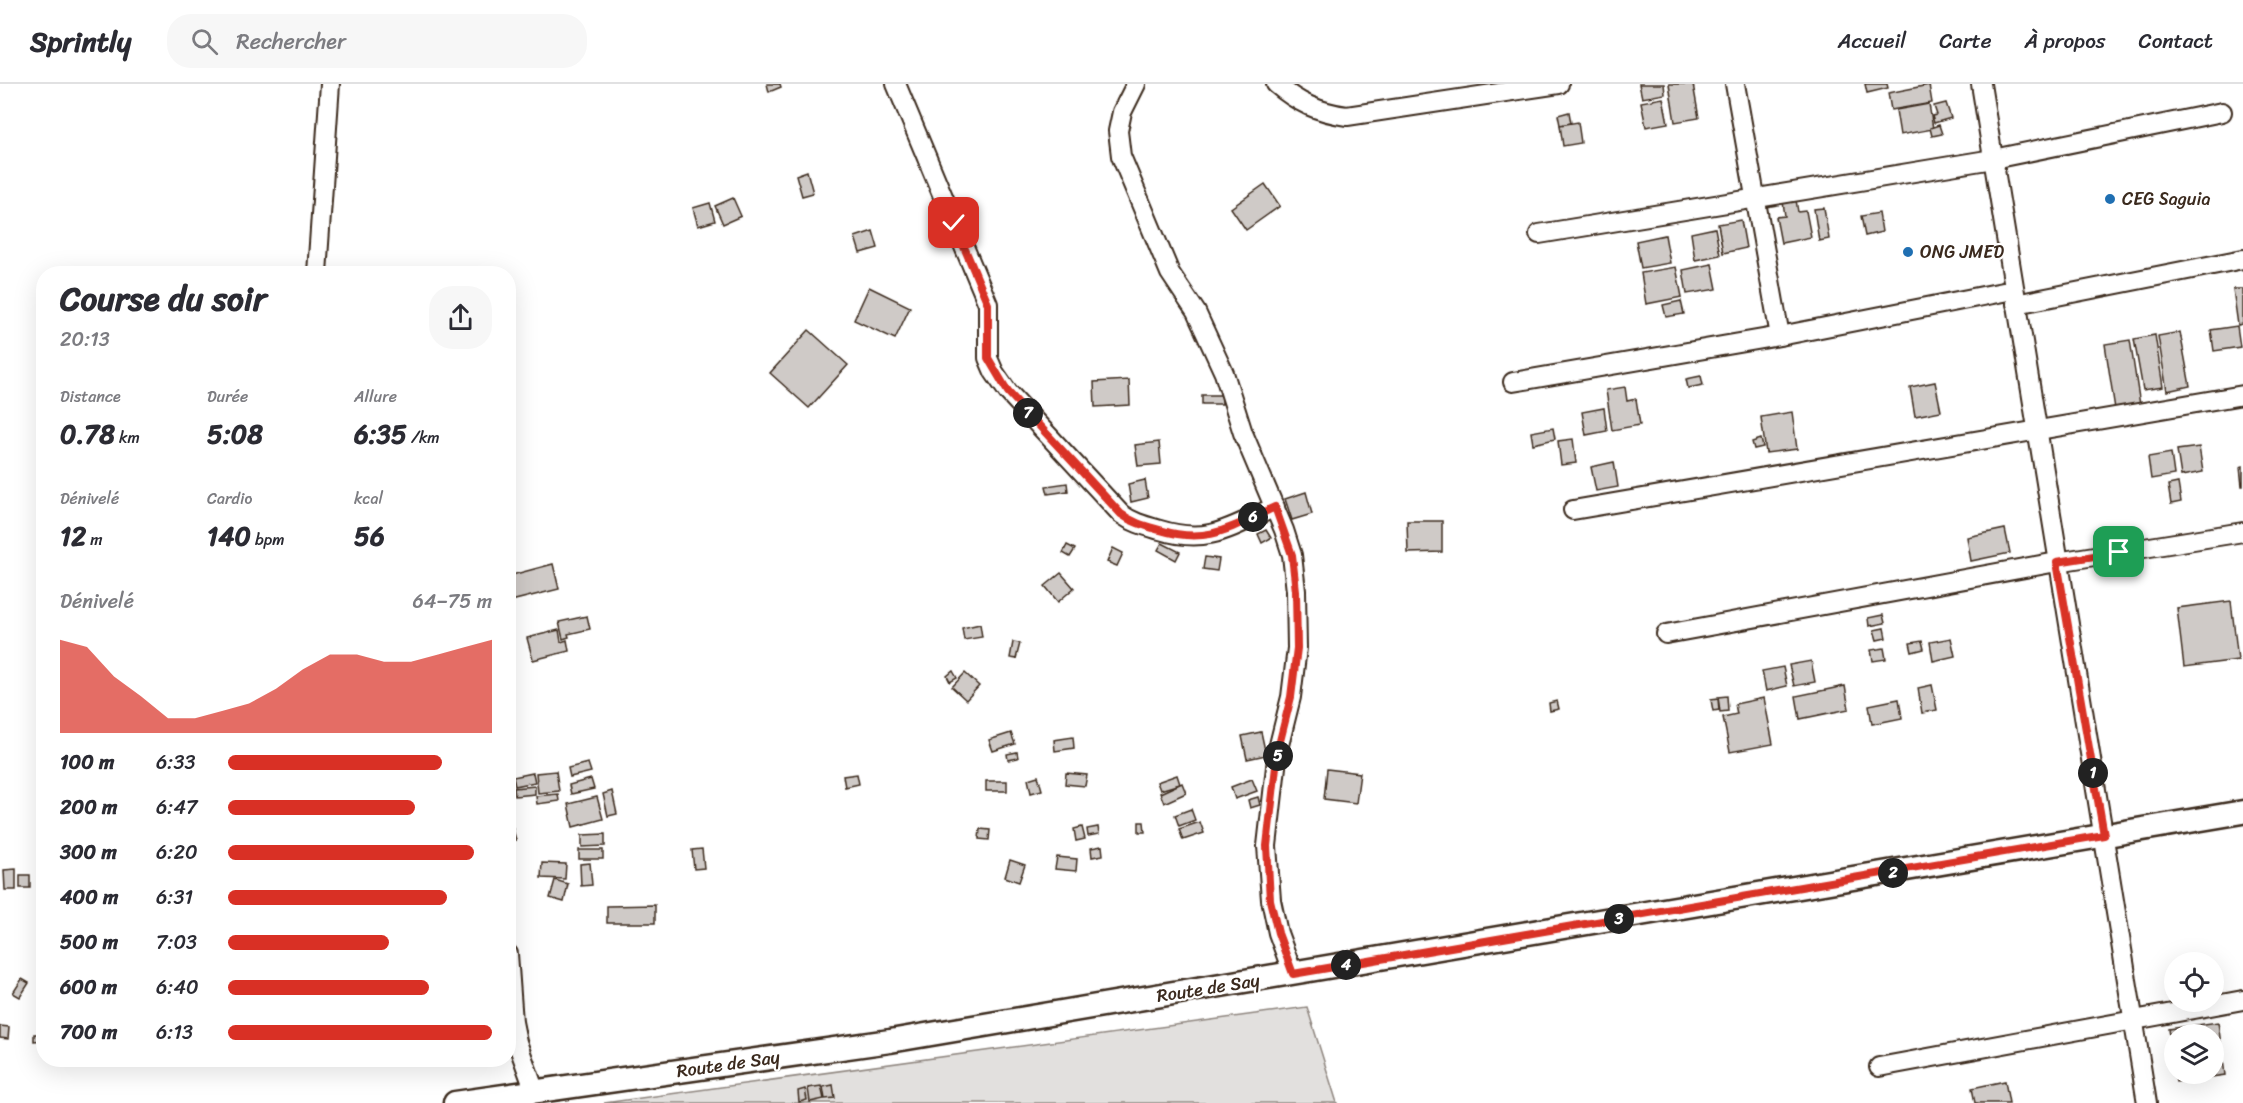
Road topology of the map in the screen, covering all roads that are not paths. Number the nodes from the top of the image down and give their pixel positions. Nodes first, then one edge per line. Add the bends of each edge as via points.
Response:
1 (330, 84) edge
2 (896, 84) edge
3 (1136, 84) edge
4 (1276, 84) edge
5 (1559, 84) edge
6 (1735, 84) edge
7 (1981, 84) edge
8 (2222, 112) dead end
9 (1993, 159) junction
10 (1755, 198) junction
11 (1539, 234) dead end
12 (2243, 259) edge
13 (317, 266) edge
14 (2015, 297) junction
15 (1780, 336) junction
16 (1513, 382) dead end
17 (2243, 395) edge
18 (2036, 431) junction
19 (1275, 507) junction
20 (1573, 510) dead end
21 (2243, 532) edge
22 (2057, 562) junction
23 (1666, 634) dead end
24 (2243, 812) edge
25 (2104, 835) junction
26 (1293, 974) junction
27 (2243, 1000) edge
28 (2133, 1020) junction
29 (516, 1037) edge
30 (1879, 1067) dead end
31 (535, 1092) junction
32 (455, 1103) edge
33 (2147, 1103) edge

1 - 13 street
2 - 19 street via 988,304 988,358 1008,392 1121,514 1135,523 1184,537 1199,537
3 - 19 street via 1122,112 1118,131 1121,156 1170,273 1196,312 1224,374 1243,433
4 - 5 street via 1317,111 1347,116
6 - 10 street
7 - 9 street
8 - 9 street
9 - 10 street
9 - 14 street
10 - 11 street
10 - 15 street
12 - 14 street
14 - 15 street
14 - 18 street
15 - 16 street
17 - 18 street
18 - 20 street
18 - 22 street
19 - 26 street via 1292,555 1297,648 1291,697 1278,749 1267,846 1270,900
21 - 22 street
22 - 23 street
22 - 25 street
24 - 25 main road, Route de Say
25 - 26 main road, Route de Say
25 - 28 street
26 - 31 main road, Route de Say via 890,1041
27 - 28 street
28 - 30 street
28 - 33 street
29 - 31 street
31 - 32 main road, Route de Say

